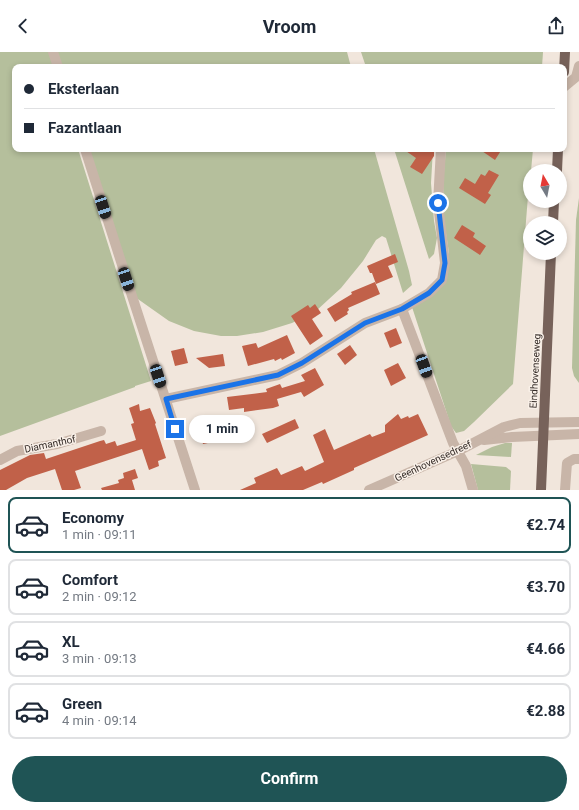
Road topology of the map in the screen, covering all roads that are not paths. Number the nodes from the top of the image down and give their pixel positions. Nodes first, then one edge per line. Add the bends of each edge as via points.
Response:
1 (53, 52) edge
2 (565, 52) edge
3 (57, 64) edge
4 (564, 64) edge
5 (579, 66) edge
6 (567, 84) edge
7 (86, 152) edge
8 (441, 152) edge
9 (558, 152) edge
10 (557, 164) edge
11 (551, 260) edge
12 (402, 309) junction
13 (166, 399) junction
14 (544, 422) junction
15 (579, 422) edge
16 (101, 431) dead end
17 (579, 434) edge
18 (544, 435) junction
19 (476, 441) junction
20 (458, 451) junction
21 (579, 459) edge
22 (0, 460) edge
23 (194, 490) edge
24 (369, 490) edge
25 (473, 490) edge
26 (541, 490) edge
27 (565, 490) edge

1 - 3 street
2 - 4 main road
5 - 6 street via 576,77
7 - 13 street
8 - 12 street via 438,203 445,263 442,280 429,293
9 - 10 main road
11 - 14 main road, Eindhovenseweg
12 - 13 street via 365,323 302,363 278,375
12 - 20 street
13 - 23 street
14 - 15 street, Geenhovensedreef
14 - 18 main road, Eindhovenseweg
14 - 19 street, Geenhovensedreef via 504,427
16 - 22 street, Diamanthof via 57,444 17,451
17 - 18 street, Geenhovensedreef
18 - 19 street, Geenhovensedreef
18 - 26 main road, Eindhovenseweg
19 - 20 street, Geenhovensedreef
20 - 24 street, Geenhovensedreef
20 - 25 street via 466,466
21 - 27 street via 567,463

